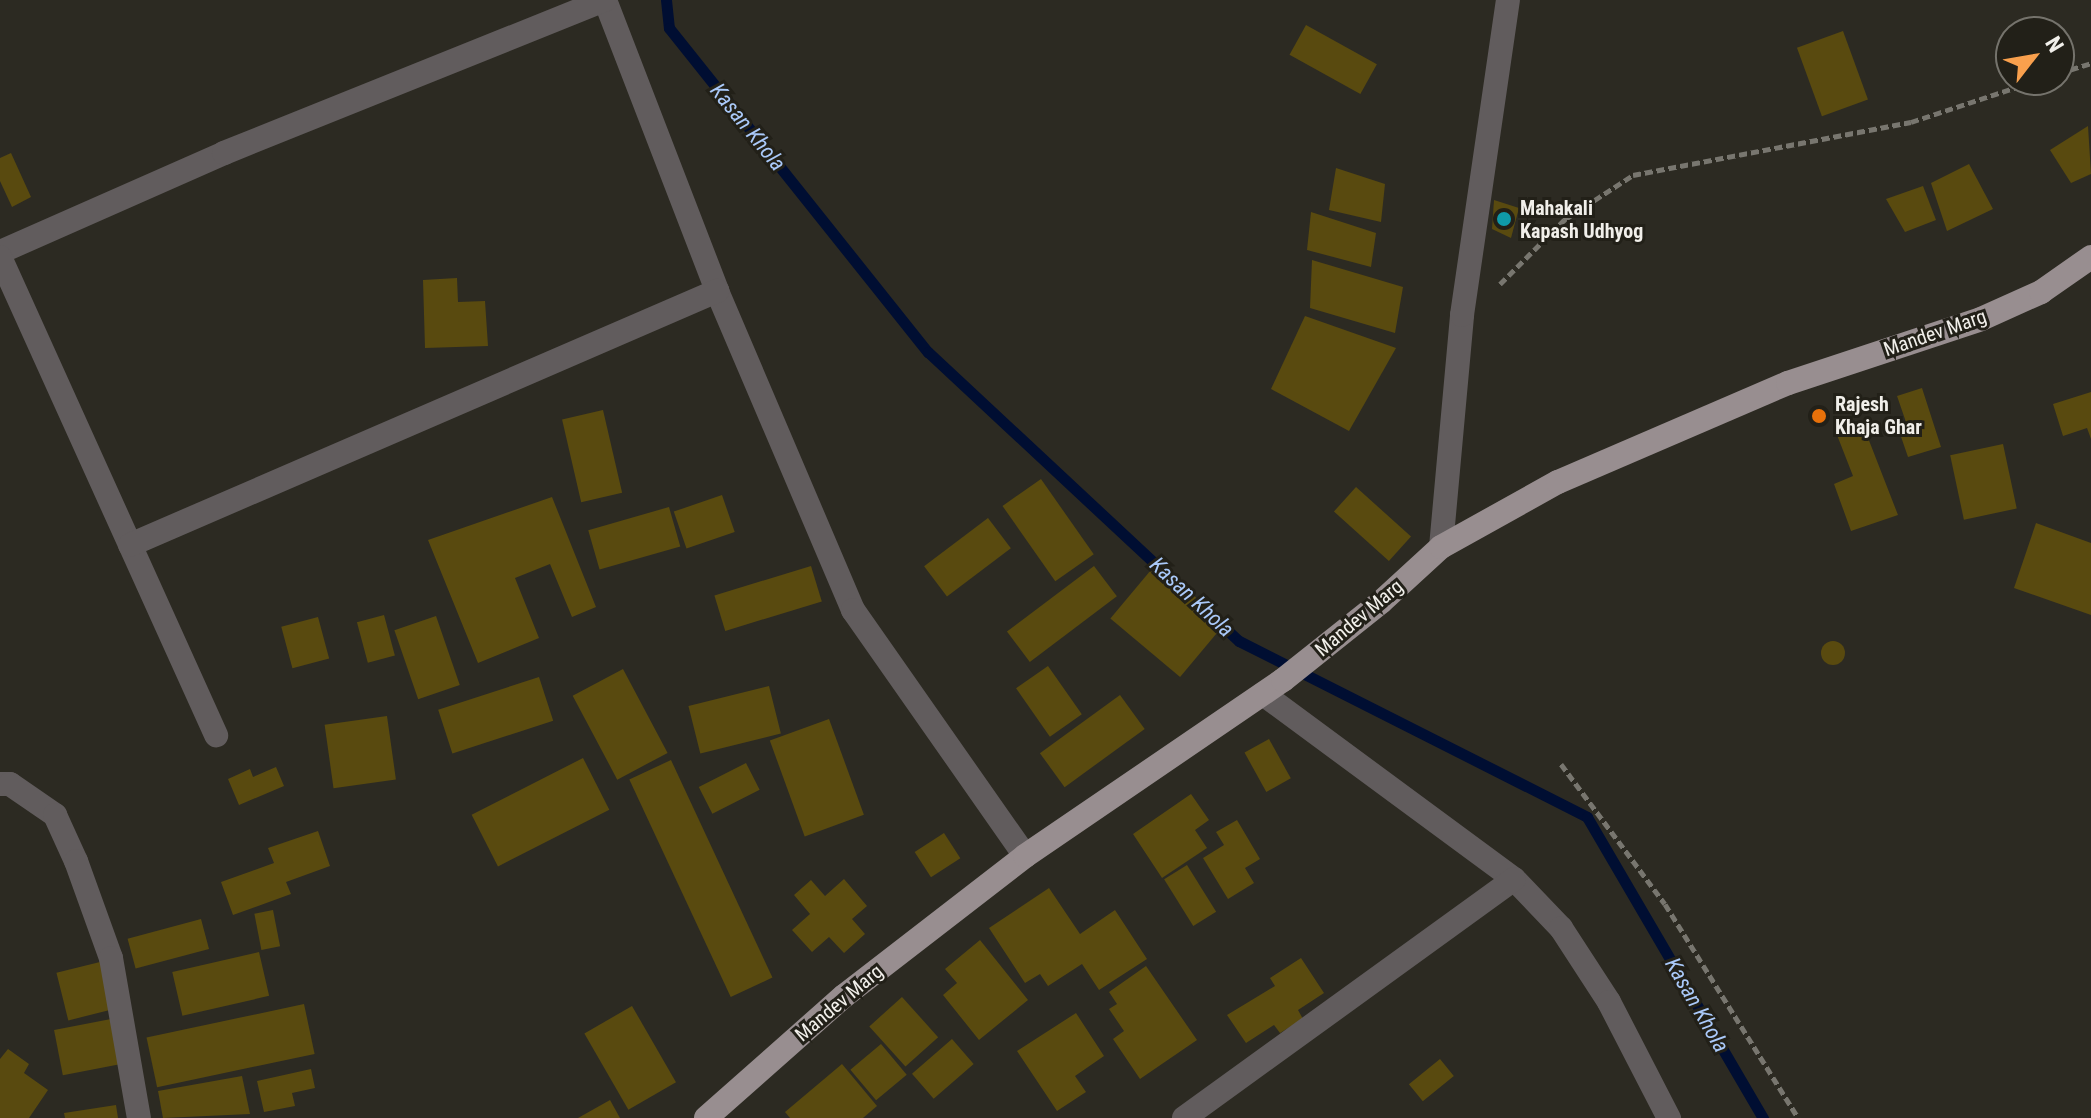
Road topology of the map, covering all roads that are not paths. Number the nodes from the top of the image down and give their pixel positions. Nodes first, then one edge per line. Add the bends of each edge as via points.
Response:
1 (605, 0) edge
2 (1508, 0) edge
3 (0, 255) edge
4 (2091, 257) edge
5 (717, 291) junction
6 (130, 545) junction
7 (1441, 547) junction
8 (1273, 687) junction
9 (216, 735) dead end
10 (0, 784) edge
11 (1025, 856) junction
12 (1514, 879) junction
13 (139, 1118) edge
14 (706, 1118) edge
15 (1184, 1118) edge
16 (1669, 1118) edge

1 - 3 street via 224,153
1 - 5 street
2 - 7 street via 1462,315
3 - 6 street
4 - 7 main road, Mandev Marg via 2041,292 1981,319 1788,383 1558,482
5 - 6 street
5 - 11 street via 853,610
6 - 9 street
7 - 8 main road, Mandev Marg
8 - 11 main road, Mandev Marg
8 - 12 street
10 - 13 street via 10,784 55,815 76,861 111,958
11 - 14 main road, Mandev Marg via 844,996
12 - 15 street
12 - 16 street via 1577,953

